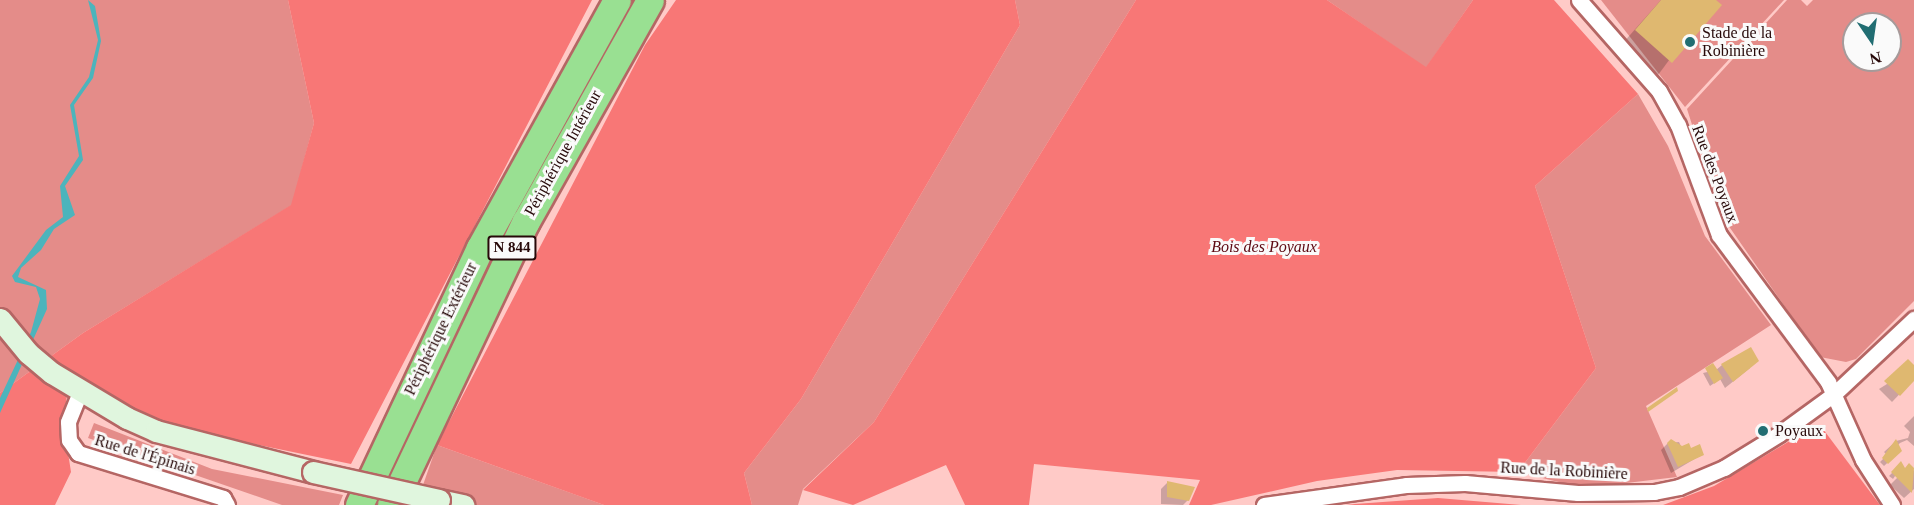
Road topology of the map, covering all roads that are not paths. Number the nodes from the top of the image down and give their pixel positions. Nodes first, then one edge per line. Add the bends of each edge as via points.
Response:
1 (616, 0) edge
2 (650, 0) edge
3 (1579, 0) edge
4 (0, 319) edge
5 (1914, 319) edge
6 (80, 392) junction
7 (1834, 394) junction
8 (227, 505) edge
9 (359, 505) edge
10 (391, 505) edge
11 (463, 505) edge
12 (1264, 505) edge
13 (1892, 505) edge

1 - 9 highway, Périphérique Extérieur / N 844 via 480,248
2 - 10 highway, Périphérique Intérieur / N 844 via 516,241
3 - 7 street, Rue des Poyaux via 1659,92 1678,125 1719,235
4 - 6 street via 25,349
5 - 7 street, Rue de la Robinière
6 - 8 street, Rue de l'Épinais via 68,422 69,440 78,453 223,498
6 - 11 street, bridge via 156,431 313,472
7 - 12 street, Rue de la Robinière via 1724,468 1679,487 1654,492 1578,493 1466,483 1406,485
7 - 13 street, Rue des Poyaux via 1863,460

